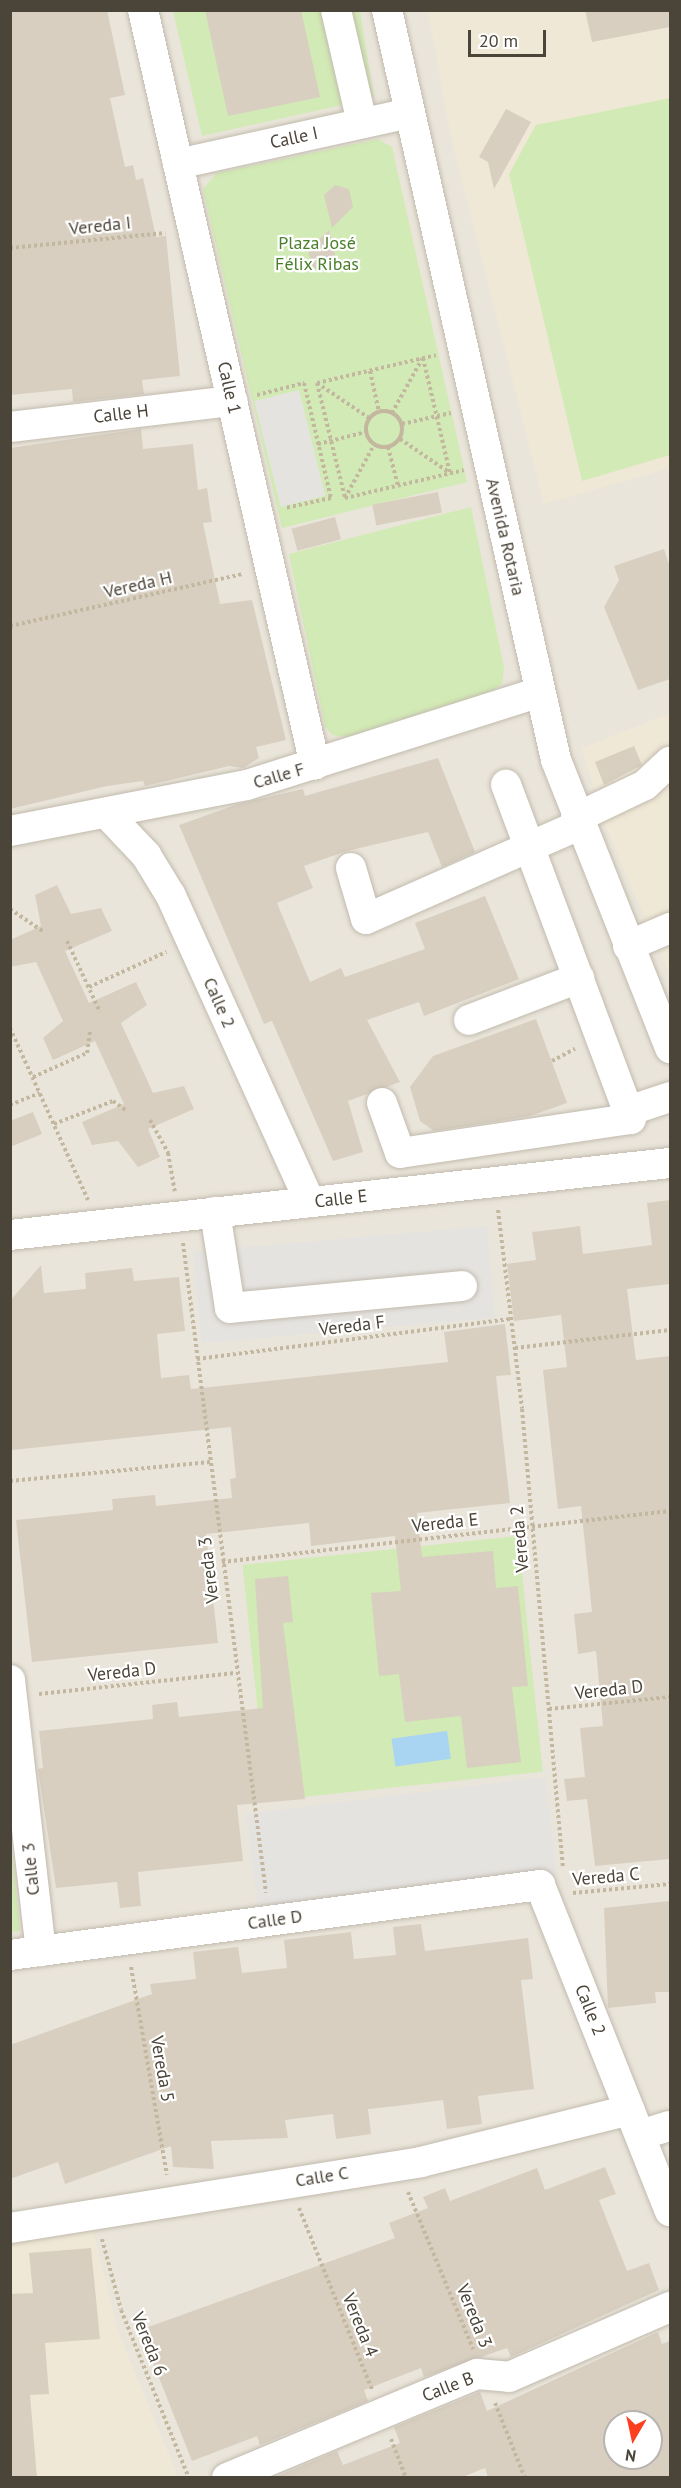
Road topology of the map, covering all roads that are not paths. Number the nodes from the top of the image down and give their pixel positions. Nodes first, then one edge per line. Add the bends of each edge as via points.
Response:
1 (143, 10) edge
2 (336, 10) edge
3 (387, 10) edge
4 (410, 113) junction
5 (362, 123) junction
6 (178, 164) junction
7 (232, 401) junction
8 (10, 427) edge
9 (540, 692) junction
10 (670, 762) edge
11 (315, 765) junction
12 (506, 785) dead end
13 (109, 816) junction
14 (577, 821) junction
15 (10, 831) edge
16 (529, 847) junction
17 (351, 868) dead end
18 (670, 928) edge
19 (628, 946) junction
20 (579, 978) junction
21 (469, 1020) dead end
22 (670, 1048) edge
23 (670, 1097) edge
24 (382, 1103) dead end
25 (628, 1111) junction
26 (670, 1163) edge
27 (310, 1202) junction
28 (215, 1212) junction
29 (10, 1235) edge
30 (462, 1286) dead end
31 (11, 1689) edge
32 (550, 1892) joint
33 (40, 1951) junction
34 (10, 1955) edge
35 (635, 2122) junction
36 (670, 2126) edge
37 (670, 2211) edge
38 (10, 2228) edge
39 (670, 2307) edge
40 (227, 2478) edge

1 - 6 street, Calle 1
2 - 5 street
3 - 4 street, Avenida Rotaria
4 - 5 street, Calle I
4 - 9 street, Avenida Rotaria
5 - 6 street, Calle I
6 - 7 street, Calle 1
7 - 8 street, Calle H
7 - 11 street, Calle 1
9 - 11 street, Calle F
9 - 14 street, Avenida Rotaria
10 - 14 street via 645,785
11 - 13 street, Calle F
12 - 16 street
13 - 15 street, Calle F
13 - 27 street, Calle 2 via 146,855 191,941
14 - 16 street
14 - 19 street, Avenida Rotaria
16 - 17 street via 366,919
16 - 20 street
18 - 19 street
19 - 22 street, Avenida Rotaria
20 - 21 street
20 - 25 street
23 - 25 street
24 - 25 street via 400,1153 632,1119
26 - 27 street, Calle E
27 - 28 street, Calle E
28 - 29 street, Calle E
28 - 30 street via 230,1308
31 - 33 street, Calle 3
32 - 33 street, Calle D via 270,1920
32 - 35 street, Calle 2
33 - 34 street, Calle D
35 - 36 street
35 - 37 street, Calle 2
35 - 38 street, Calle C via 397,2166
39 - 40 street, Calle B via 509,2377 483,2374

